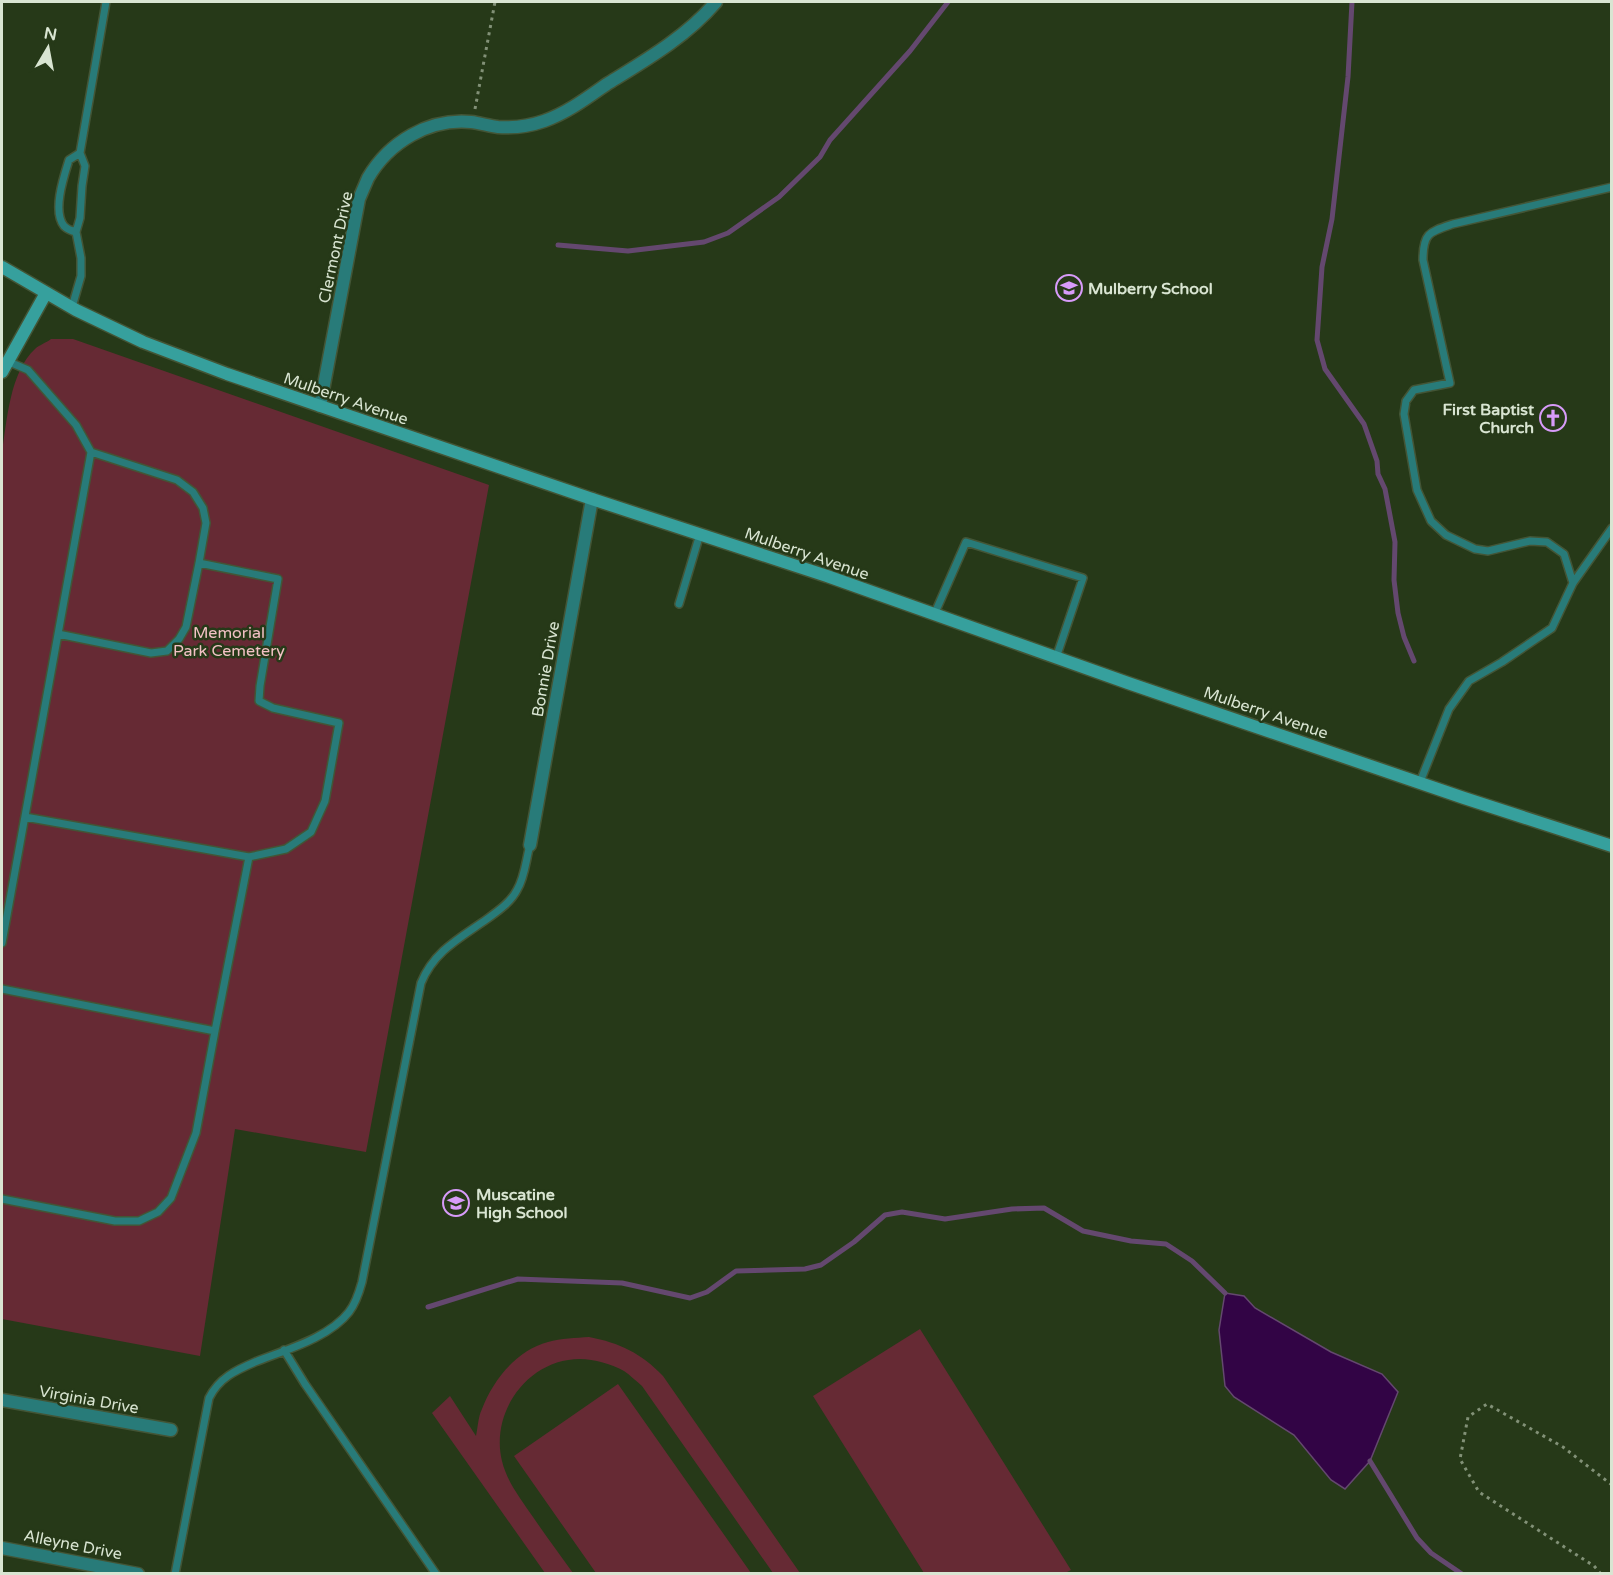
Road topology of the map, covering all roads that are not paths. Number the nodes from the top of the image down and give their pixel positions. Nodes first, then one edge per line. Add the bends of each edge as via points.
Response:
1 (106, 2) edge
2 (716, 2) edge
3 (80, 153) junction
4 (1611, 187) edge
5 (76, 232) junction
6 (2, 267) edge
7 (45, 293) junction
8 (72, 307) junction
9 (4, 366) edge
10 (320, 406) junction
11 (91, 452) junction
12 (592, 499) junction
13 (1611, 528) edge
14 (700, 534) junction
15 (199, 563) junction
16 (1573, 583) junction
17 (679, 604) dead end
18 (934, 615) junction
19 (58, 634) junction
20 (1056, 658) junction
21 (1420, 782) junction
22 (25, 817) junction
23 (530, 845) joint
24 (1611, 846) edge
25 (249, 857) junction
26 (2, 943) edge
27 (2, 989) edge
28 (215, 1030) junction
29 (2, 1199) edge
30 (284, 1350) junction
31 (2, 1400) edge
32 (171, 1430) dead end
33 (2, 1548) edge
34 (138, 1574) edge
35 (175, 1574) edge
36 (436, 1574) edge

1 - 3 lane
2 - 10 street, Clermont Drive via 667,46 543,122 498,127 454,121 436,124 396,145 380,161 359,199
3 - 5 lane via 85,166
3 - 5 lane via 69,160 58,203 65,227
4 - 16 lane via 1432,231 1423,245 1423,260 1450,383 1414,390 1406,401 1404,414 1417,490 1431,521 1446,535 1475,549 1488,551 1530,541 1547,542 1564,554
5 - 8 lane via 81,276
6 - 7 main road, Mulberry Avenue
7 - 8 main road, Mulberry Avenue
7 - 9 main road
8 - 10 main road, Mulberry Avenue via 143,342
9 - 11 lane via 28,370 76,425
10 - 12 main road, Mulberry Avenue
11 - 15 lane via 177,480 193,492 203,508 206,523
11 - 19 lane
12 - 14 main road, Mulberry Avenue
12 - 23 street, Bonnie Drive
13 - 16 lane
14 - 17 lane
14 - 18 main road, Mulberry Avenue
15 - 19 lane via 186,627 167,651 151,653
15 - 25 lane via 278,579 259,701 273,708 339,723 325,801 311,832 286,849
16 - 21 lane via 1552,628 1469,681 1449,709
18 - 20 main road, Mulberry Avenue
18 - 20 lane via 966,542 1083,578
19 - 22 lane
20 - 21 main road, Mulberry Avenue
21 - 24 main road, Mulberry Avenue
22 - 25 lane
22 - 26 lane
23 - 30 lane via 517,890 495,913 450,944 430,965 421,983 362,1282 354,1304 331,1328
25 - 28 lane
27 - 28 lane
28 - 29 lane via 196,1133 171,1198 158,1212 139,1221 115,1221
30 - 35 lane via 232,1373 214,1388 209,1398
30 - 36 lane
31 - 32 street, Virginia Drive
33 - 34 street, Alleyne Drive

